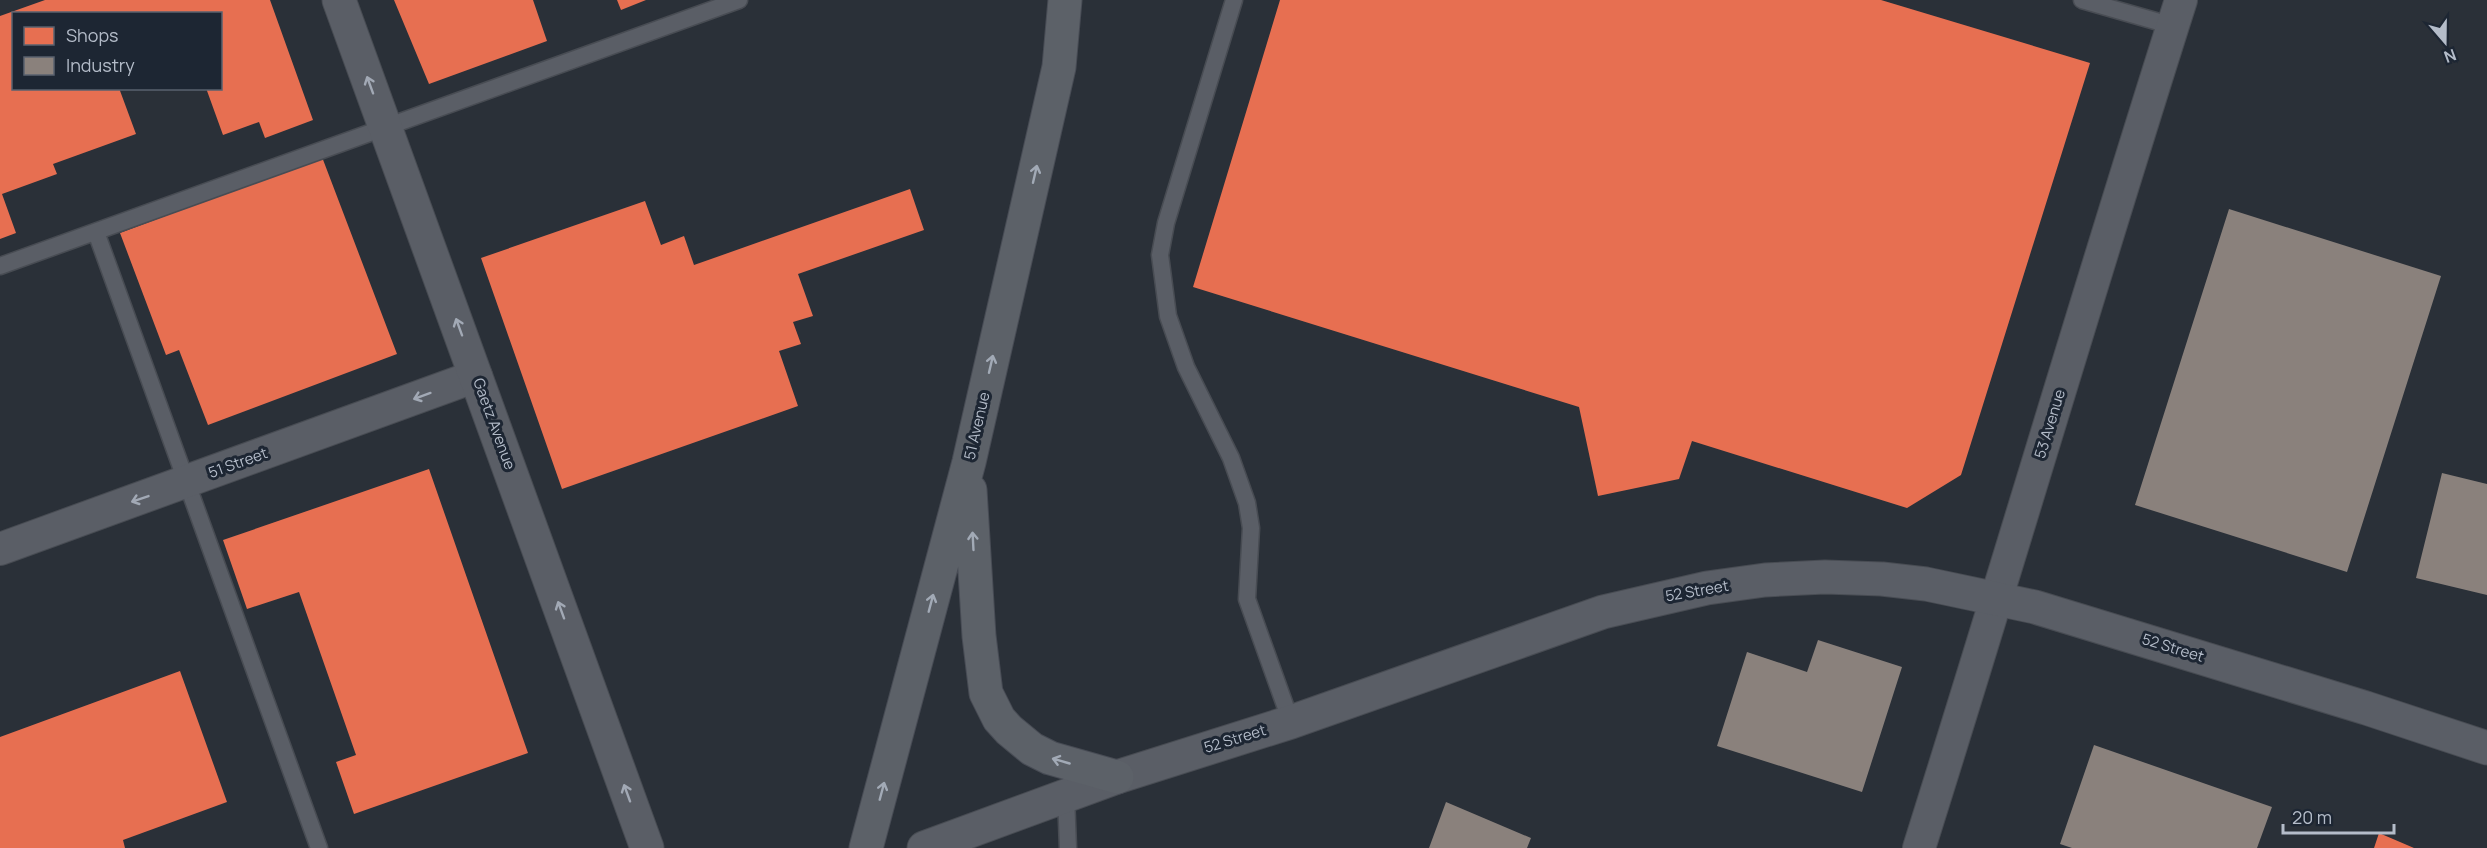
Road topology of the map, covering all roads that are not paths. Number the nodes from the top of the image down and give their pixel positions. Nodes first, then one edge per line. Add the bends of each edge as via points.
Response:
1 (339, 0) edge
2 (739, 0) edge
3 (1234, 0) edge
4 (2082, 0) edge
5 (1069, 7) edge
6 (2177, 13) edge
7 (385, 127) junction
8 (96, 232) junction
9 (0, 266) edge
10 (477, 376) junction
11 (969, 462) junction
12 (185, 483) junction
13 (0, 549) edge
14 (1997, 598) junction
15 (1291, 722) junction
16 (2487, 748) edge
17 (1118, 777) junction
18 (1066, 796) junction
19 (320, 848) edge
20 (647, 848) edge
21 (866, 848) edge
22 (924, 848) edge
23 (1068, 848) edge
24 (1919, 848) edge

7 -> 1 street, Gaetz Avenue
2 - 7 lane
3 - 15 lane via 1166,223 1160,255 1168,316 1182,356 1247,503 1251,528 1247,599
4 - 6 lane
11 -> 5 main road, 51 Avenue via 1059,67
6 - 14 street, 53 Avenue
7 - 8 lane
10 -> 7 street, Gaetz Avenue
8 - 9 lane
8 - 12 lane
10 -> 12 street, 51 Street
20 -> 10 street, Gaetz Avenue
17 -> 11 main road via 1032,749 1009,730 992,705 979,636
21 -> 11 main road, 51 Avenue
12 -> 13 street, 51 Street
12 - 19 lane
14 - 15 street, 52 Street via 1871,578 1765,580 1707,588 1603,612
14 - 16 street, 52 Street via 2106,627
14 - 24 street, 53 Avenue
15 - 17 street, 52 Street
17 - 18 street, 52 Street
18 - 22 street, 52 Street
18 - 23 lane

